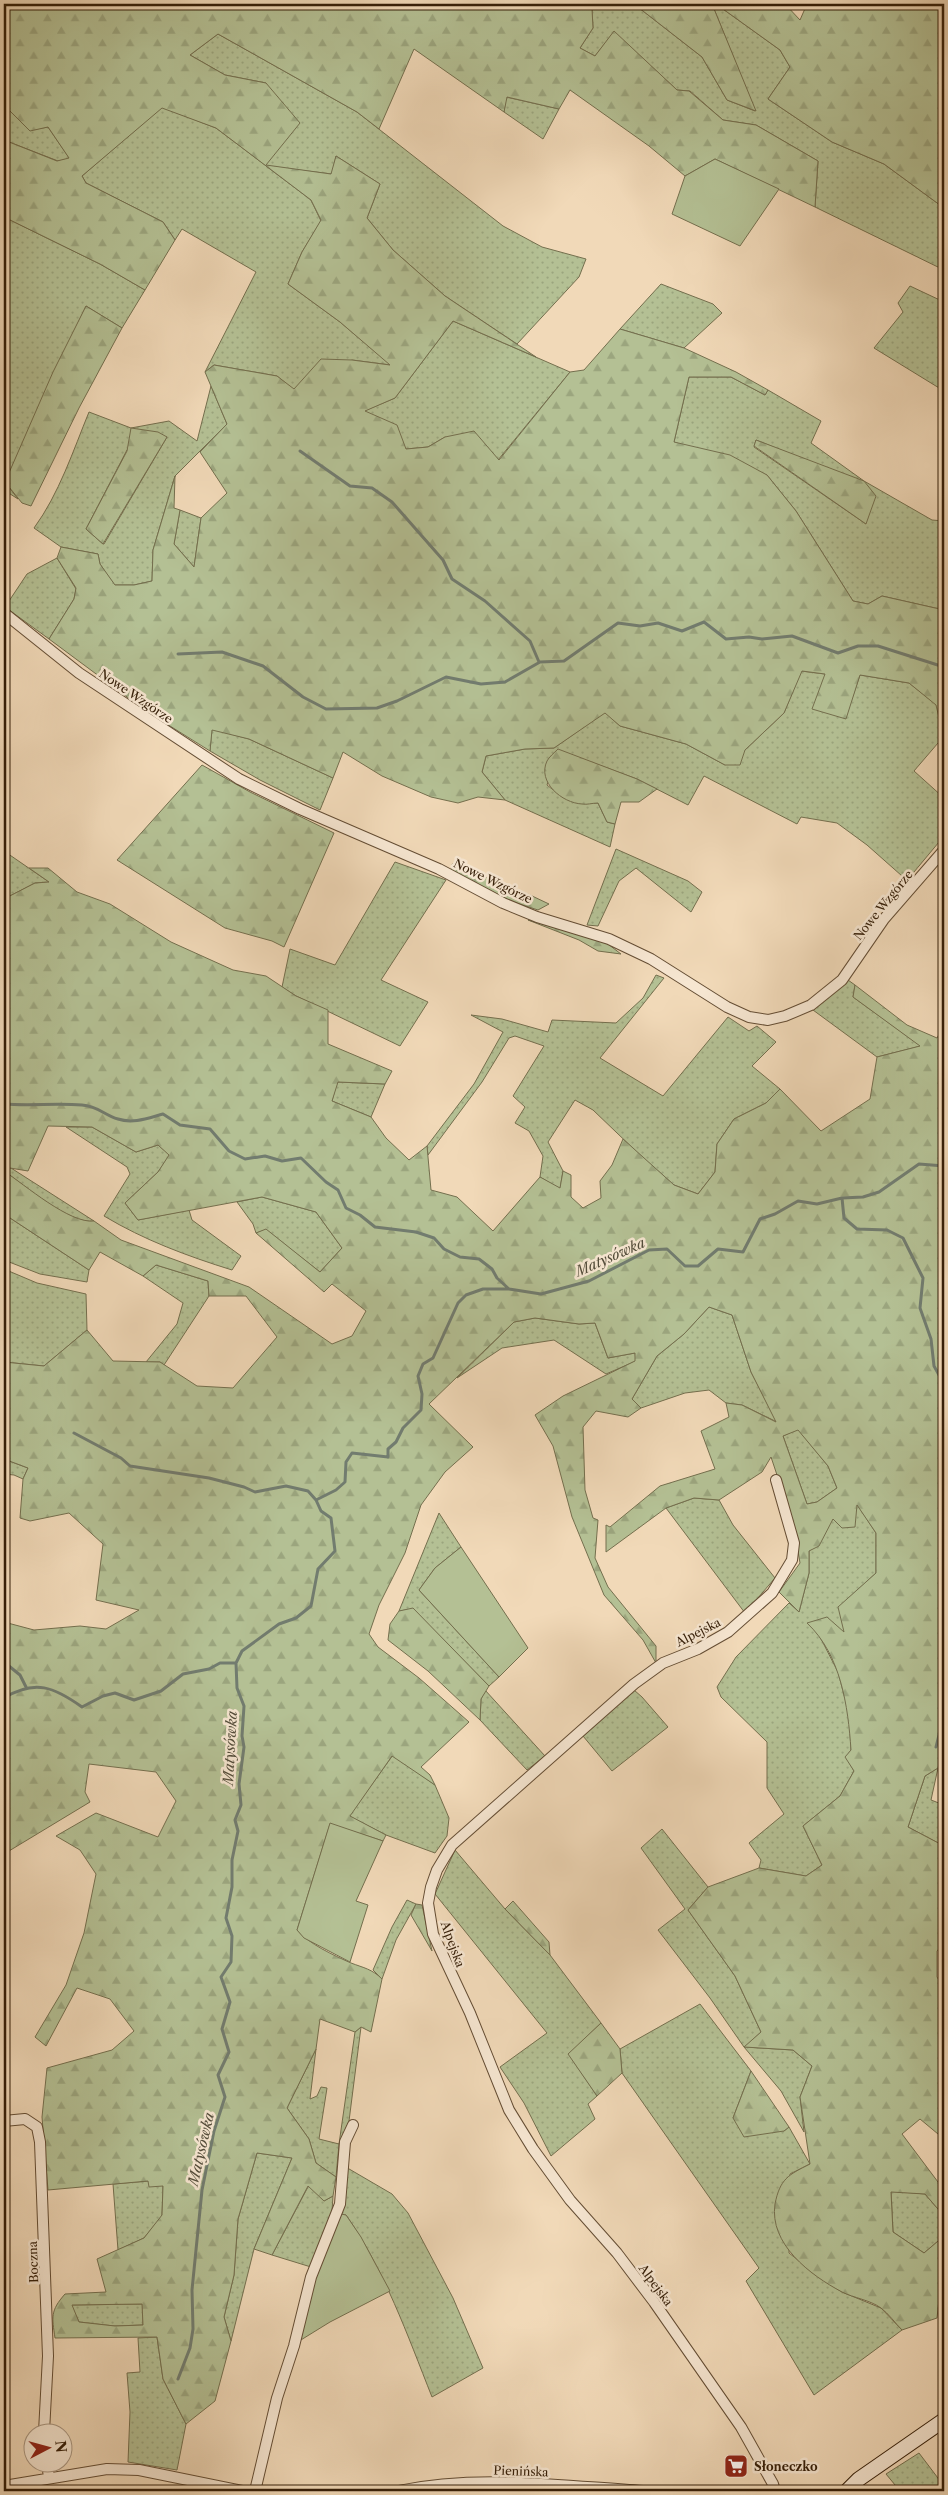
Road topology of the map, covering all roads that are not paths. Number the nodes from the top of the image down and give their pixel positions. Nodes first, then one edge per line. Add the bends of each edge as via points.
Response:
1 (4, 613) edge
2 (944, 850) edge
3 (776, 1480) dead end
4 (4, 2121) edge
5 (353, 2125) dead end
6 (944, 2420) edge
7 (45, 2422) edge
8 (48, 2472) edge
9 (49, 2478) junction
10 (4, 2486) edge
11 (242, 2491) edge
12 (255, 2491) edge
13 (398, 2491) edge
14 (643, 2491) edge
15 (775, 2491) edge
16 (847, 2491) edge

1 - 2 street, Nowe Wzgórze via 79,673 239,779 439,869 503,903 609,939 750,1017 768,1020 785,1016 810,1005 842,980 884,919
3 - 15 street, Alpejska via 794,1543 792,1560 772,1593 728,1632 663,1663 634,1684 452,1846 437,1870 428,1903 433,1934 470,2013 509,2110 570,2200 617,2253 665,2318 741,2427
4 - 7 street, Boczna via 25,2119 37,2127 40,2142 48,2356
5 - 12 street via 344,2142 340,2204 311,2277
6 - 16 street via 859,2479
8 - 9 street
9 - 10 street
9 - 11 street via 107,2469 139,2470
13 - 14 street, Pienińska via 454,2482

